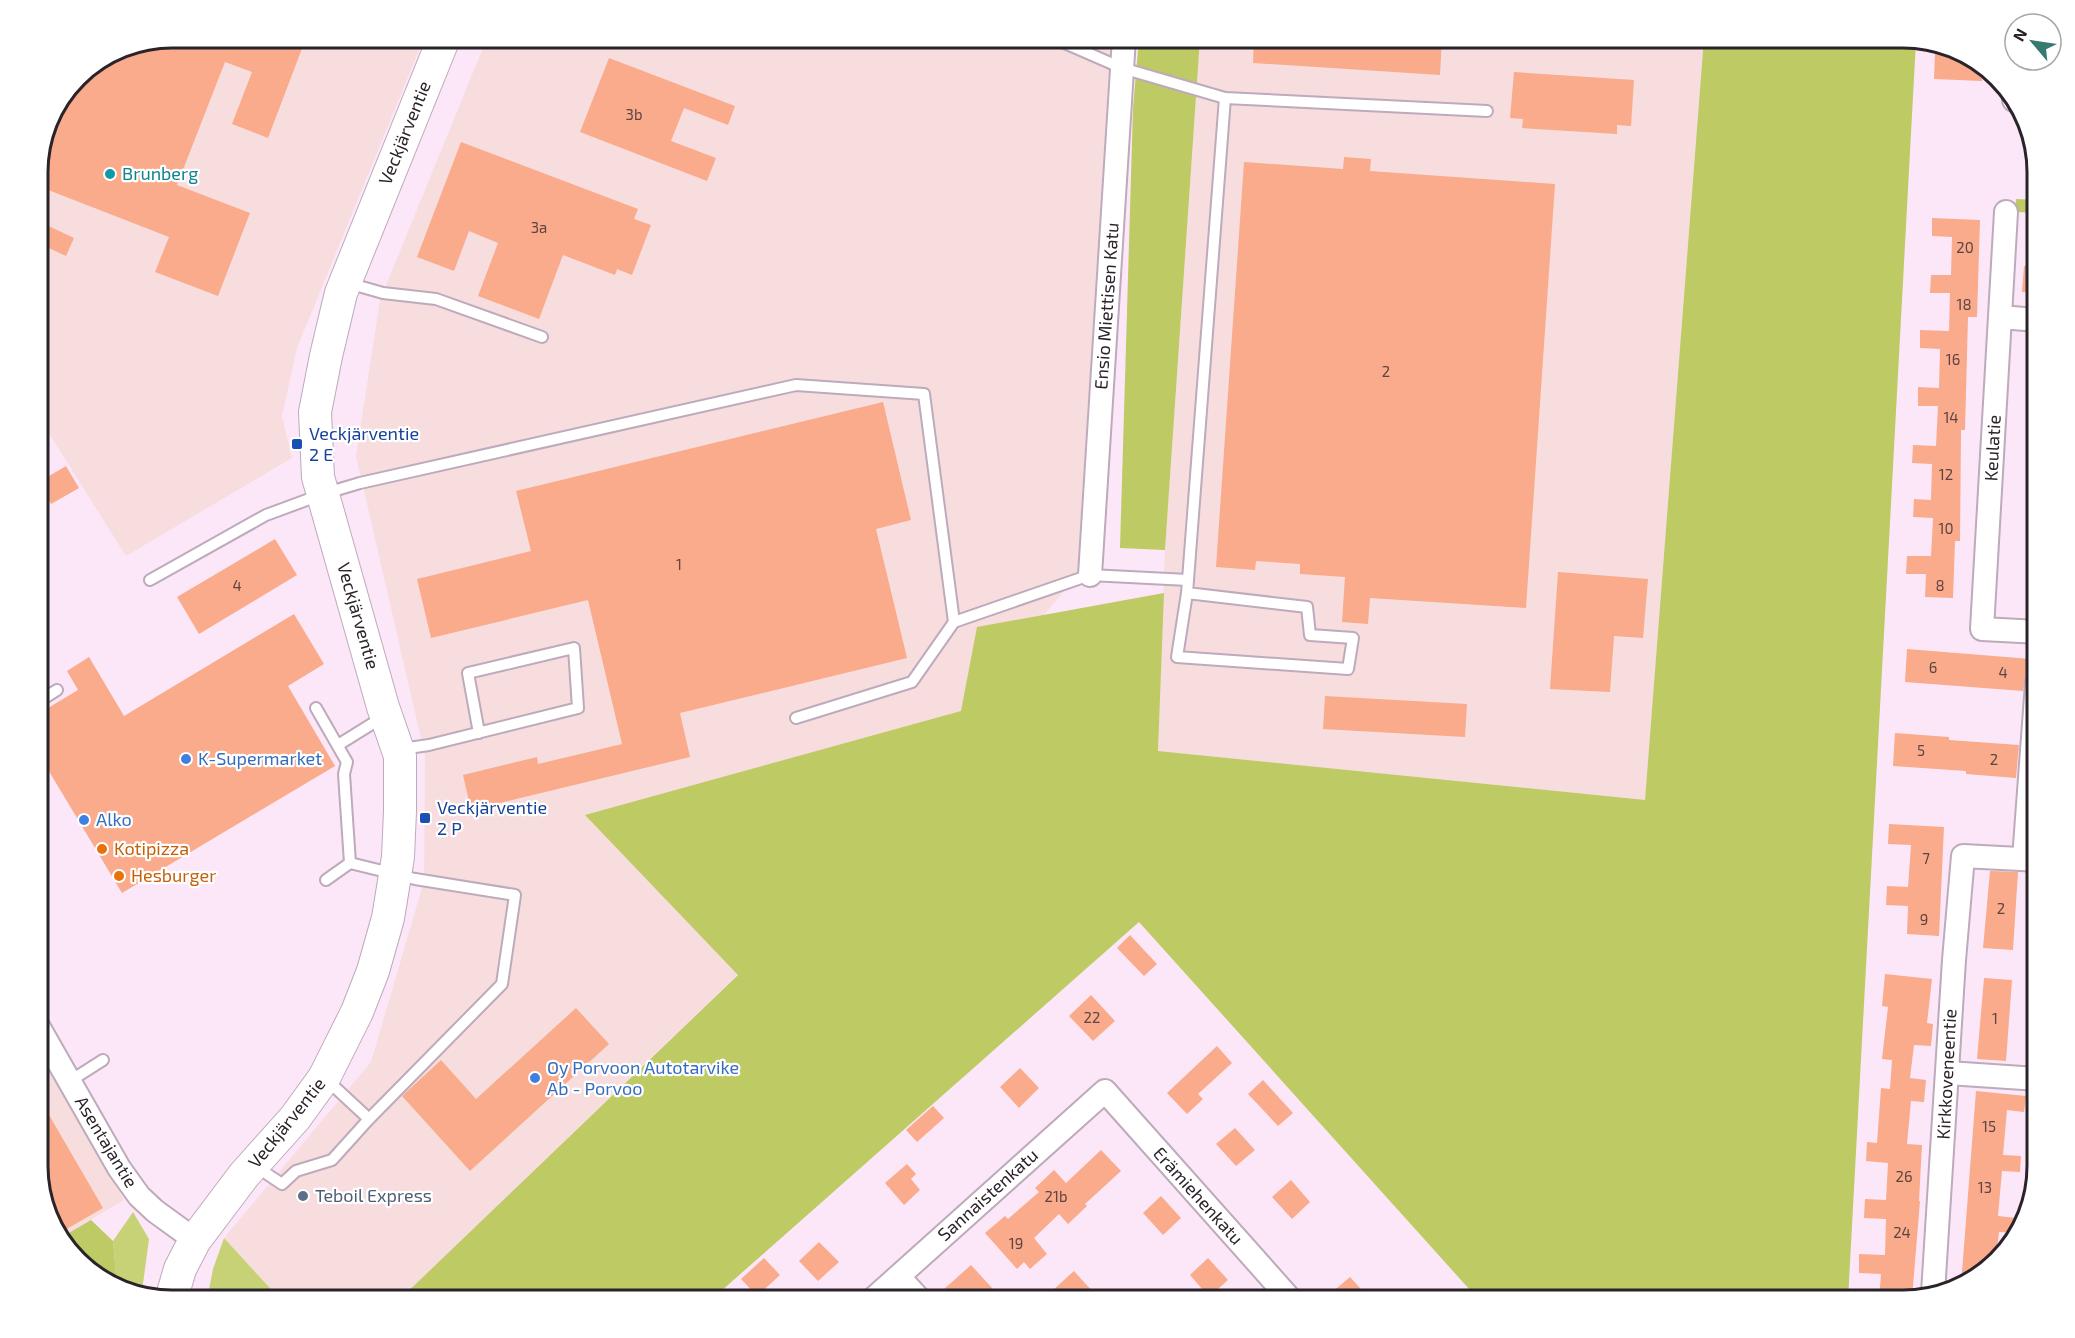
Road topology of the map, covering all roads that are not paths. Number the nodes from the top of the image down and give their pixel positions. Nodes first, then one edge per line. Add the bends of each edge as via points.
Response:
1 (440, 48) edge
2 (1076, 48) edge
3 (1123, 48) edge
4 (1122, 68) junction
5 (1225, 98) junction
6 (1487, 111) dead end
7 (2006, 212) dead end
8 (345, 282) junction
9 (2000, 317) junction
10 (2027, 319) edge
11 (542, 337) dead end
12 (323, 494) junction
13 (1090, 576) junction
14 (150, 580) dead end
15 (1188, 580) junction
16 (1187, 593) junction
17 (954, 622) junction
18 (2027, 631) edge
19 (57, 690) dead end
20 (48, 696) edge
21 (316, 708) dead end
22 (386, 716) junction
23 (796, 718) dead end
24 (479, 733) junction
25 (338, 745) junction
26 (397, 750) junction
27 (2027, 859) edge
28 (350, 863) junction
29 (396, 874) junction
30 (326, 880) dead end
31 (48, 1043) edge
32 (103, 1060) dead end
33 (1948, 1073) junction
34 (324, 1078) junction
35 (2027, 1078) edge
36 (70, 1080) junction
37 (1105, 1091) joint
38 (369, 1119) junction
39 (250, 1169) junction
40 (187, 1234) junction
41 (899, 1277) junction
42 (1933, 1286) edge
43 (154, 1289) edge
44 (174, 1290) edge
45 (884, 1290) edge
46 (911, 1290) edge
47 (1282, 1290) edge

1 - 8 main road, Veckjärventie
2 - 4 lane
3 - 4 street, Ensio Miettisen Katu
4 - 5 lane
4 - 13 street, Ensio Miettisen Katu
5 - 6 lane
5 - 15 lane
7 - 9 street, Keulatie
8 - 11 lane via 383,293 436,299
8 - 12 main road, Veckjärventie via 315,412 318,477
9 - 10 street
9 - 18 street, Keulatie via 1982,629
12 - 14 lane via 266,515
12 - 17 lane via 796,385 924,394
12 - 22 main road, Veckjärventie
13 - 15 lane
13 - 17 lane
15 - 16 lane
16 - 16 lane via 1307,607 1310,635 1353,638 1348,669 1177,657
17 - 23 lane via 912,682
19 - 20 lane
21 - 25 lane
22 - 25 lane
22 - 26 main road, Veckjärventie
24 - 24 lane via 578,708 574,648 468,673
24 - 26 lane
25 - 28 lane via 347,762 344,774
26 - 29 main road, Veckjärventie via 400,812
27 - 33 street, Kirkkoveneentie via 1963,856
28 - 29 lane
28 - 30 lane
29 - 34 main road, Veckjärventie via 374,972
29 - 38 lane via 515,895 502,984
31 - 36 street, Asentajantie
32 - 36 lane
33 - 35 street
33 - 42 street, Kirkkoveneentie
34 - 38 lane
34 - 39 main road, Veckjärventie
36 - 40 street, Asentajantie via 139,1196
37 - 41 street, Sannaistenkatu
37 - 47 street, Erämiehenkatu
38 - 39 lane via 332,1160 296,1172 282,1184
39 - 40 main road, Veckjärventie via 210,1192
40 - 43 main road, Veckjärventie via 157,1270
40 - 44 main road, Veckjärventie
41 - 45 street, Sannaistenkatu
41 - 46 street

